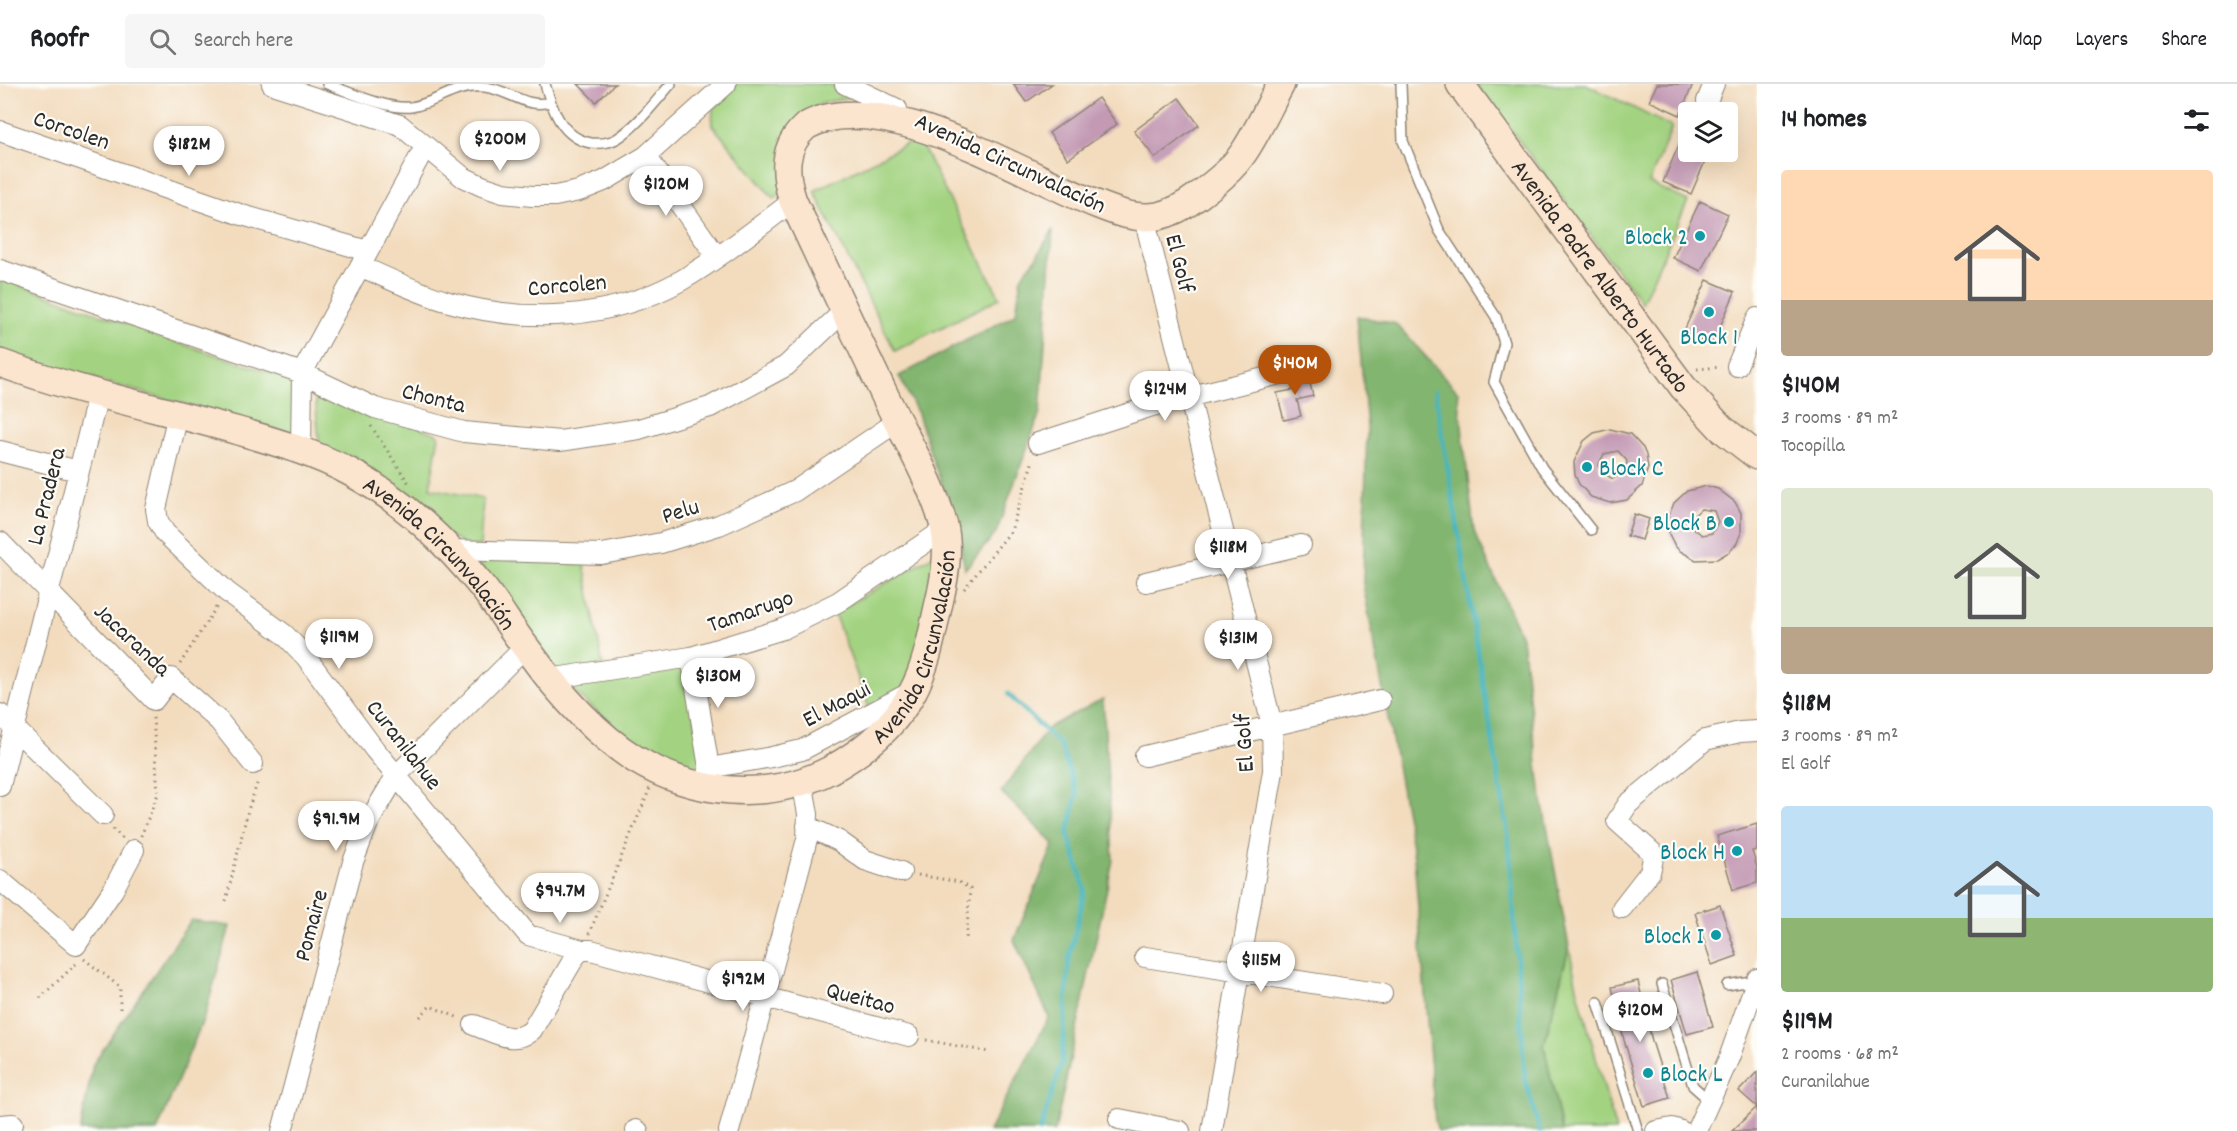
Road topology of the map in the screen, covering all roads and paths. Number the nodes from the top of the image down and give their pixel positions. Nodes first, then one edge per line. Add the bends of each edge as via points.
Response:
1 (272, 84) edge
2 (327, 84) edge
3 (544, 84) edge
4 (671, 84) edge
5 (726, 84) edge
6 (845, 84) edge
7 (1281, 84) edge
8 (1401, 84) edge
9 (1460, 84) edge
10 (465, 85) edge
11 (500, 87) edge
12 (550, 102) junction
13 (897, 110) junction
14 (0, 131) edge
15 (425, 147) junction
16 (646, 156) junction
17 (793, 201) junction
18 (1144, 217) junction
19 (717, 257) junction
20 (364, 259) junction
21 (0, 270) edge
22 (844, 311) junction
23 (1757, 318) edge
24 (0, 363) edge
25 (1747, 364) edge
26 (1671, 372) junction
27 (302, 373) junction
28 (1284, 373) dead end
29 (98, 394) junction
30 (1188, 397) junction
31 (375, 408) junction
32 (178, 414) junction
33 (898, 421) junction
34 (1038, 443) joint
35 (0, 452) edge
36 (301, 452) junction
37 (1757, 456) edge
38 (78, 471) junction
39 (413, 490) dead end
40 (945, 529) junction
41 (1591, 530) dead end
42 (0, 542) edge
43 (1301, 545) dead end
44 (450, 550) junction
45 (1230, 561) junction
46 (1146, 582) dead end
47 (962, 591) dead end
48 (47, 592) junction
49 (227, 592) junction
50 (525, 647) junction
51 (691, 657) junction
52 (171, 678) junction
53 (549, 679) junction
54 (914, 691) junction
55 (154, 700) junction
56 (1380, 700) dead end
57 (0, 714) edge
58 (1272, 725) junction
59 (14, 728) junction
60 (1757, 731) edge
61 (1145, 756) dead end
62 (253, 764) joint
63 (657, 771) junction
64 (396, 776) junction
65 (708, 778) junction
66 (802, 781) junction
67 (0, 786) edge
68 (103, 815) joint
69 (807, 826) junction
70 (134, 850) junction
71 (901, 872) joint
72 (0, 880) edge
73 (226, 901) dead end
74 (1622, 908) dead end
75 (528, 935) joint
76 (966, 941) dead end
77 (582, 950) junction
78 (1145, 957) dead end
79 (1239, 970) junction
80 (1757, 980) edge
81 (1662, 984) dead end
82 (1727, 985) dead end
83 (1382, 994) dead end
84 (40, 998) dead end
85 (765, 998) junction
86 (1598, 1002) dead end
87 (120, 1011) dead end
88 (420, 1017) dead end
89 (474, 1025) joint
90 (909, 1036) joint
91 (989, 1052) dead end
92 (1710, 1101) junction
93 (1119, 1119) dead end
94 (282, 1131) edge
95 (729, 1131) edge
96 (1180, 1131) edge
97 (1212, 1131) edge
98 (1638, 1131) edge
99 (1656, 1131) edge
100 (1681, 1131) edge
101 (1696, 1131) edge

1 - 15 street via 400,126
2 - 10 lane via 404,108 422,105
3 - 12 lane
4 - 12 lane via 643,117 610,142 577,139 558,119
5 - 16 street
6 - 13 street
7 - 18 street, Avenida Circunvalación via 1243,153 1220,180 1180,208
8 - 41 lane via 1403,141 1439,230 1499,326 1504,343 1494,382 1542,468
9 - 26 street, Avenida Padre Alberto Hurtado
10 - 11 lane
11 - 12 lane via 535,105
13 - 17 street, Avenida Circunvalación via 867,105 829,110 799,132 789,148 786,168
13 - 18 street, Avenida Circunvalación via 957,132 1072,195
14 - 20 street, Corcolen
15 - 16 street via 463,177 482,186 532,196 579,191
15 - 20 street
16 - 19 street
17 - 19 street, Corcolen
17 - 22 street, Avenida Circunvalación
18 - 30 street, El Golf
19 - 20 street, Corcolen via 681,280 632,303 583,314 529,316 447,302
20 - 27 street
21 - 27 street, Chonta
22 - 31 street, Chonta via 786,366 710,406 639,429 560,441 464,432
22 - 33 street, Avenida Circunvalación
23 - 25 street
24 - 29 street, Avenida Circunvalación
25 - 26 path
26 - 37 street, Avenida Padre Alberto Hurtado via 1721,428
27 - 31 street, Chonta
27 - 36 street
28 - 30 street
29 - 32 street, Avenida Circunvalación
29 - 38 street, La Pradera
30 - 34 street
30 - 45 street, El Golf
31 - 39 path via 369,423
32 - 36 street, Avenida Circunvalación
32 - 49 street, Curanilahue via 156,509 158,522
33 - 40 street, Avenida Circunvalación via 924,473
33 - 44 street, Pelu via 795,491 719,525 661,543 602,554
34 - 47 path via 1011,531
35 - 38 street
36 - 44 street, Avenida Circunvalación via 347,470 376,488 428,526
38 - 48 street, La Pradera
40 - 51 street, Tamarugo via 838,602 783,629
40 - 54 street, Avenida Circunvalación via 942,591
42 - 48 street, Jacaranda
43 - 45 street
44 - 50 street, Avenida Circunvalación via 485,590
45 - 46 street
45 - 58 street, El Golf
48 - 55 street, Jacaranda
48 - 59 street, La Pradera
49 - 52 path
49 - 64 street, Curanilahue via 284,634 306,657
50 - 53 street, Avenida Circunvalación
50 - 64 street, Pomaire
51 - 53 street, Tamarugo
51 - 65 street
52 - 55 street, Jacaranda
52 - 62 street, Jacaranda via 219,721
53 - 63 street, Avenida Circunvalación via 602,732
54 - 65 street, El Maqui via 802,750
54 - 66 street, Avenida Circunvalación via 882,732 856,754
55 - 70 path via 158,794
56 - 58 street
57 - 59 street
58 - 61 street
58 - 79 street, El Golf via 1273,771
59 - 67 street, La Pradera
59 - 68 street
60 - 74 street via 1705,740 1628,804 1617,821 1654,854 1650,872
62 - 73 path via 260,769 260,777
63 - 65 street, Avenida Circunvalación
63 - 77 path
64 - 75 street, Curanilahue
64 - 94 street, Pomaire via 368,823 352,862
65 - 66 street, Avenida Circunvalación via 734,791 764,790
66 - 69 street
68 - 70 path
69 - 71 street via 839,840 865,860
69 - 85 street via 807,839
70 - 72 street via 76,945
71 - 76 path via 959,882 970,889
75 - 77 street, Queitao
77 - 85 street, Queitao
77 - 89 street via 524,1038 513,1039
78 - 79 street
79 - 83 street
79 - 97 street, El Golf
80 - 82 lane
80 - 92 street
81 - 92 lane via 1693,1086
84 - 87 path via 82,957 120,987
85 - 90 street, Queitao
85 - 95 street
86 - 98 lane
88 - 89 path via 430,1006
90 - 91 path, Queitao
92 - 101 street
93 - 96 street
99 - 100 street

